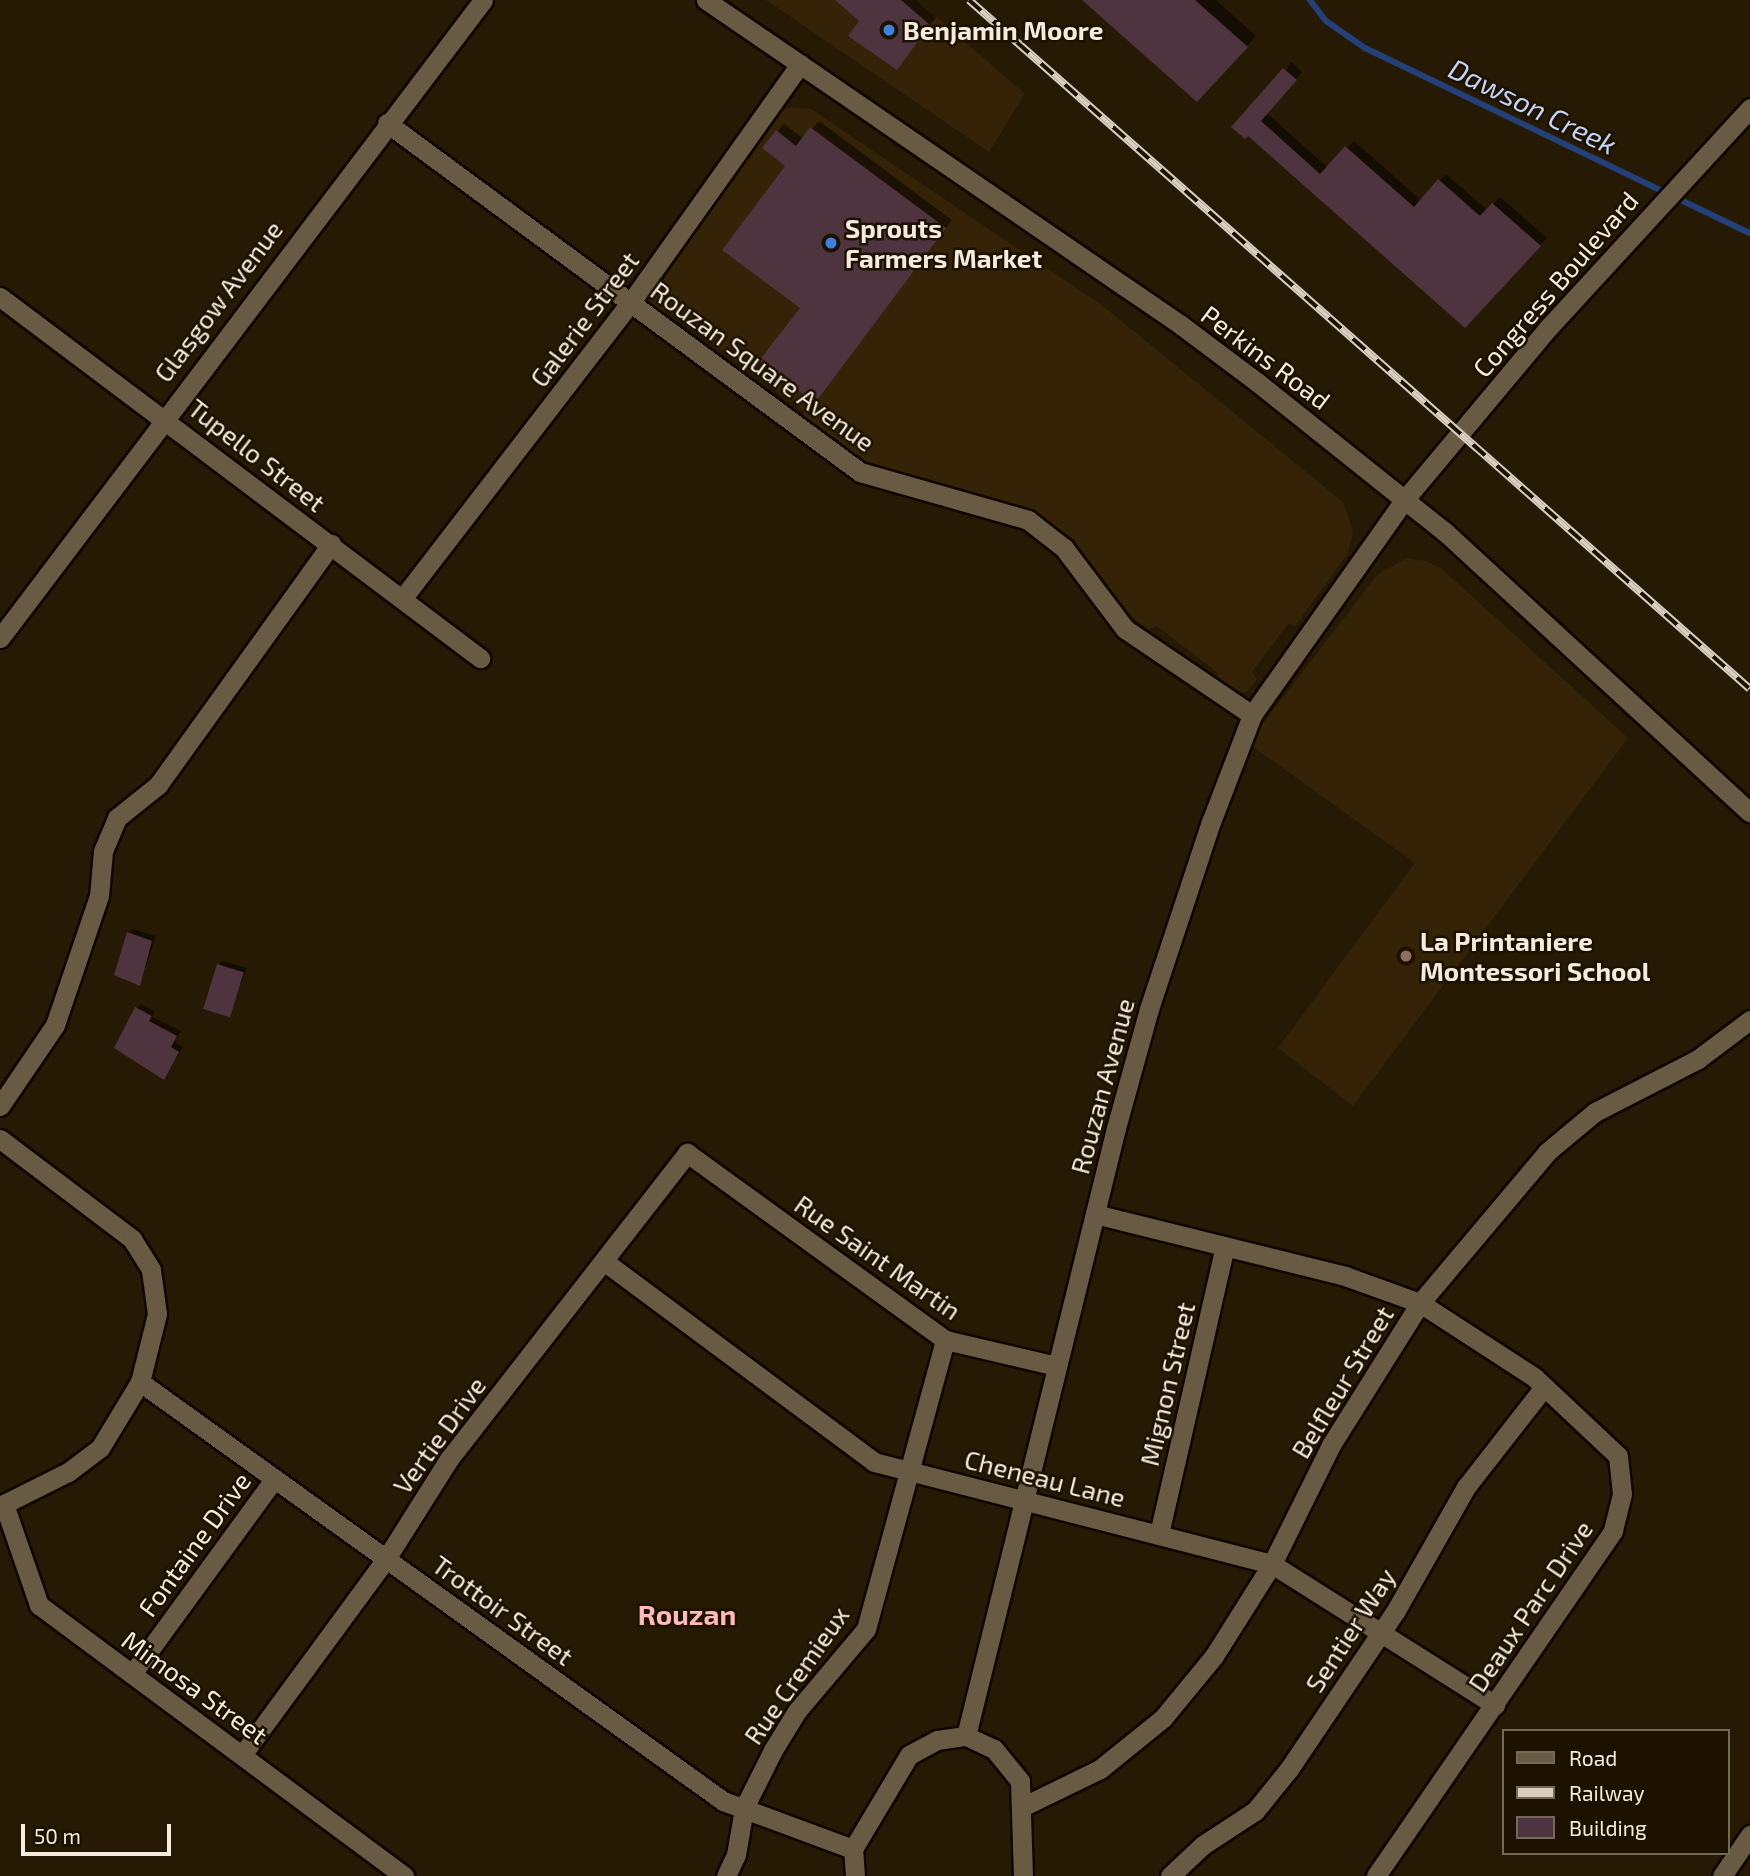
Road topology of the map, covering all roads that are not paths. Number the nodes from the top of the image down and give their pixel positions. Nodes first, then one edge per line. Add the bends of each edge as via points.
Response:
1 (483, 0) edge
2 (706, 0) edge
3 (800, 64) junction
4 (1750, 107) edge
5 (387, 123) junction
6 (0, 297) edge
7 (631, 302) junction
8 (164, 416) junction
9 (1405, 499) junction
10 (331, 544) junction
11 (402, 599) junction
12 (0, 638) edge
13 (480, 657) dead end
14 (1252, 715) junction
15 (1750, 812) edge
16 (1750, 1020) edge
17 (0, 1106) edge
18 (0, 1139) edge
19 (687, 1153) joint
20 (1095, 1213) junction
21 (1226, 1246) junction
22 (605, 1262) junction
23 (1420, 1303) junction
24 (945, 1340) junction
25 (1057, 1366) junction
26 (140, 1382) junction
27 (1544, 1387) junction
28 (909, 1471) junction
29 (274, 1479) junction
30 (1025, 1498) junction
31 (2, 1505) edge
32 (1159, 1534) junction
33 (386, 1559) junction
34 (1272, 1564) junction
35 (1381, 1633) junction
36 (132, 1674) junction
37 (1496, 1705) junction
38 (966, 1736) junction
39 (242, 1755) junction
40 (1022, 1807) junction
41 (744, 1808) junction
42 (1750, 1835) edge
43 (853, 1849) junction
44 (404, 1876) edge
45 (726, 1876) edge
46 (855, 1876) edge
47 (1023, 1876) edge
48 (1170, 1876) edge
49 (1376, 1876) edge
50 (1722, 1876) edge

1 - 5 street, Glasgow Avenue
2 - 3 street, Perkins Road
3 - 7 street, Galerie Street
3 - 9 street, Perkins Road via 1181,325
4 - 9 street, Congress Boulevard via 1636,229
5 - 7 street, Rouzan Square Avenue
5 - 8 street, Glasgow Avenue
6 - 8 street, Tupello Street
7 - 11 street, Galerie Street
7 - 14 street, Rouzan Square Avenue via 860,471 1028,520 1064,548 1125,629
8 - 10 street, Tupello Street
8 - 12 street, Glasgow Avenue
9 - 14 street, Rouzan Avenue
9 - 15 street, Perkins Road
10 - 11 street, Tupello Street
10 - 17 street via 158,785 117,818 103,851 99,896 55,1025
11 - 13 street, Tupello Street
14 - 20 street, Rouzan Avenue via 1149,1009
16 - 23 street, Belfleur Street via 1698,1059 1622,1097 1566,1133
18 - 26 street, Mimosa Street via 132,1239 151,1270 157,1314
19 - 22 street, Vertie Drive
19 - 24 street, Rue Saint Martin
20 - 21 street, Deaux Parc Drive
20 - 25 street, Rouzan Avenue
21 - 23 street, Deaux Parc Drive via 1345,1276
21 - 32 street, Mignon Street
22 - 28 street, Cheneau Lane via 874,1462
22 - 33 street, Vertie Drive via 449,1459
23 - 27 street, Deaux Parc Drive
23 - 34 street, Belfleur Street via 1331,1445
24 - 25 street, Rue Saint Martin
24 - 28 street, Rue Cremieux
25 - 30 street, Rouzan Avenue
26 - 29 street, Trottoir Street
26 - 31 street, Mimosa Street via 100,1448 68,1472
27 - 35 street, Sentier Way via 1466,1487
27 - 37 street, Deaux Parc Drive via 1618,1456 1622,1493 1613,1531
28 - 30 street, Cheneau Lane
28 - 41 street, Rue Cremieux via 866,1629 797,1711
29 - 33 street, Trottoir Street
29 - 36 street, Fontaine Drive
30 - 32 street, Cheneau Lane
30 - 38 street, Rouzan Avenue
31 - 36 street, Mimosa Street via 39,1605
32 - 34 street, Cheneau Lane
33 - 39 street, Vertie Drive
33 - 41 street, Trottoir Street via 723,1801
34 - 35 street, Cheneau Lane
34 - 40 street, Belfleur Street via 1214,1656 1163,1718 1100,1769
35 - 37 street, Cheneau Lane
35 - 48 street, Sentier Way via 1255,1811 1203,1845
36 - 39 street, Mimosa Street
37 - 49 street, Deaux Parc Drive
38 - 40 street via 994,1749 1020,1781
38 - 43 street via 937,1740 909,1755
39 - 44 street, Mimosa Street
40 - 47 street
41 - 43 street, Trottoir Street
41 - 45 street, Rue Cremieux via 736,1856
42 - 50 street
43 - 46 street

